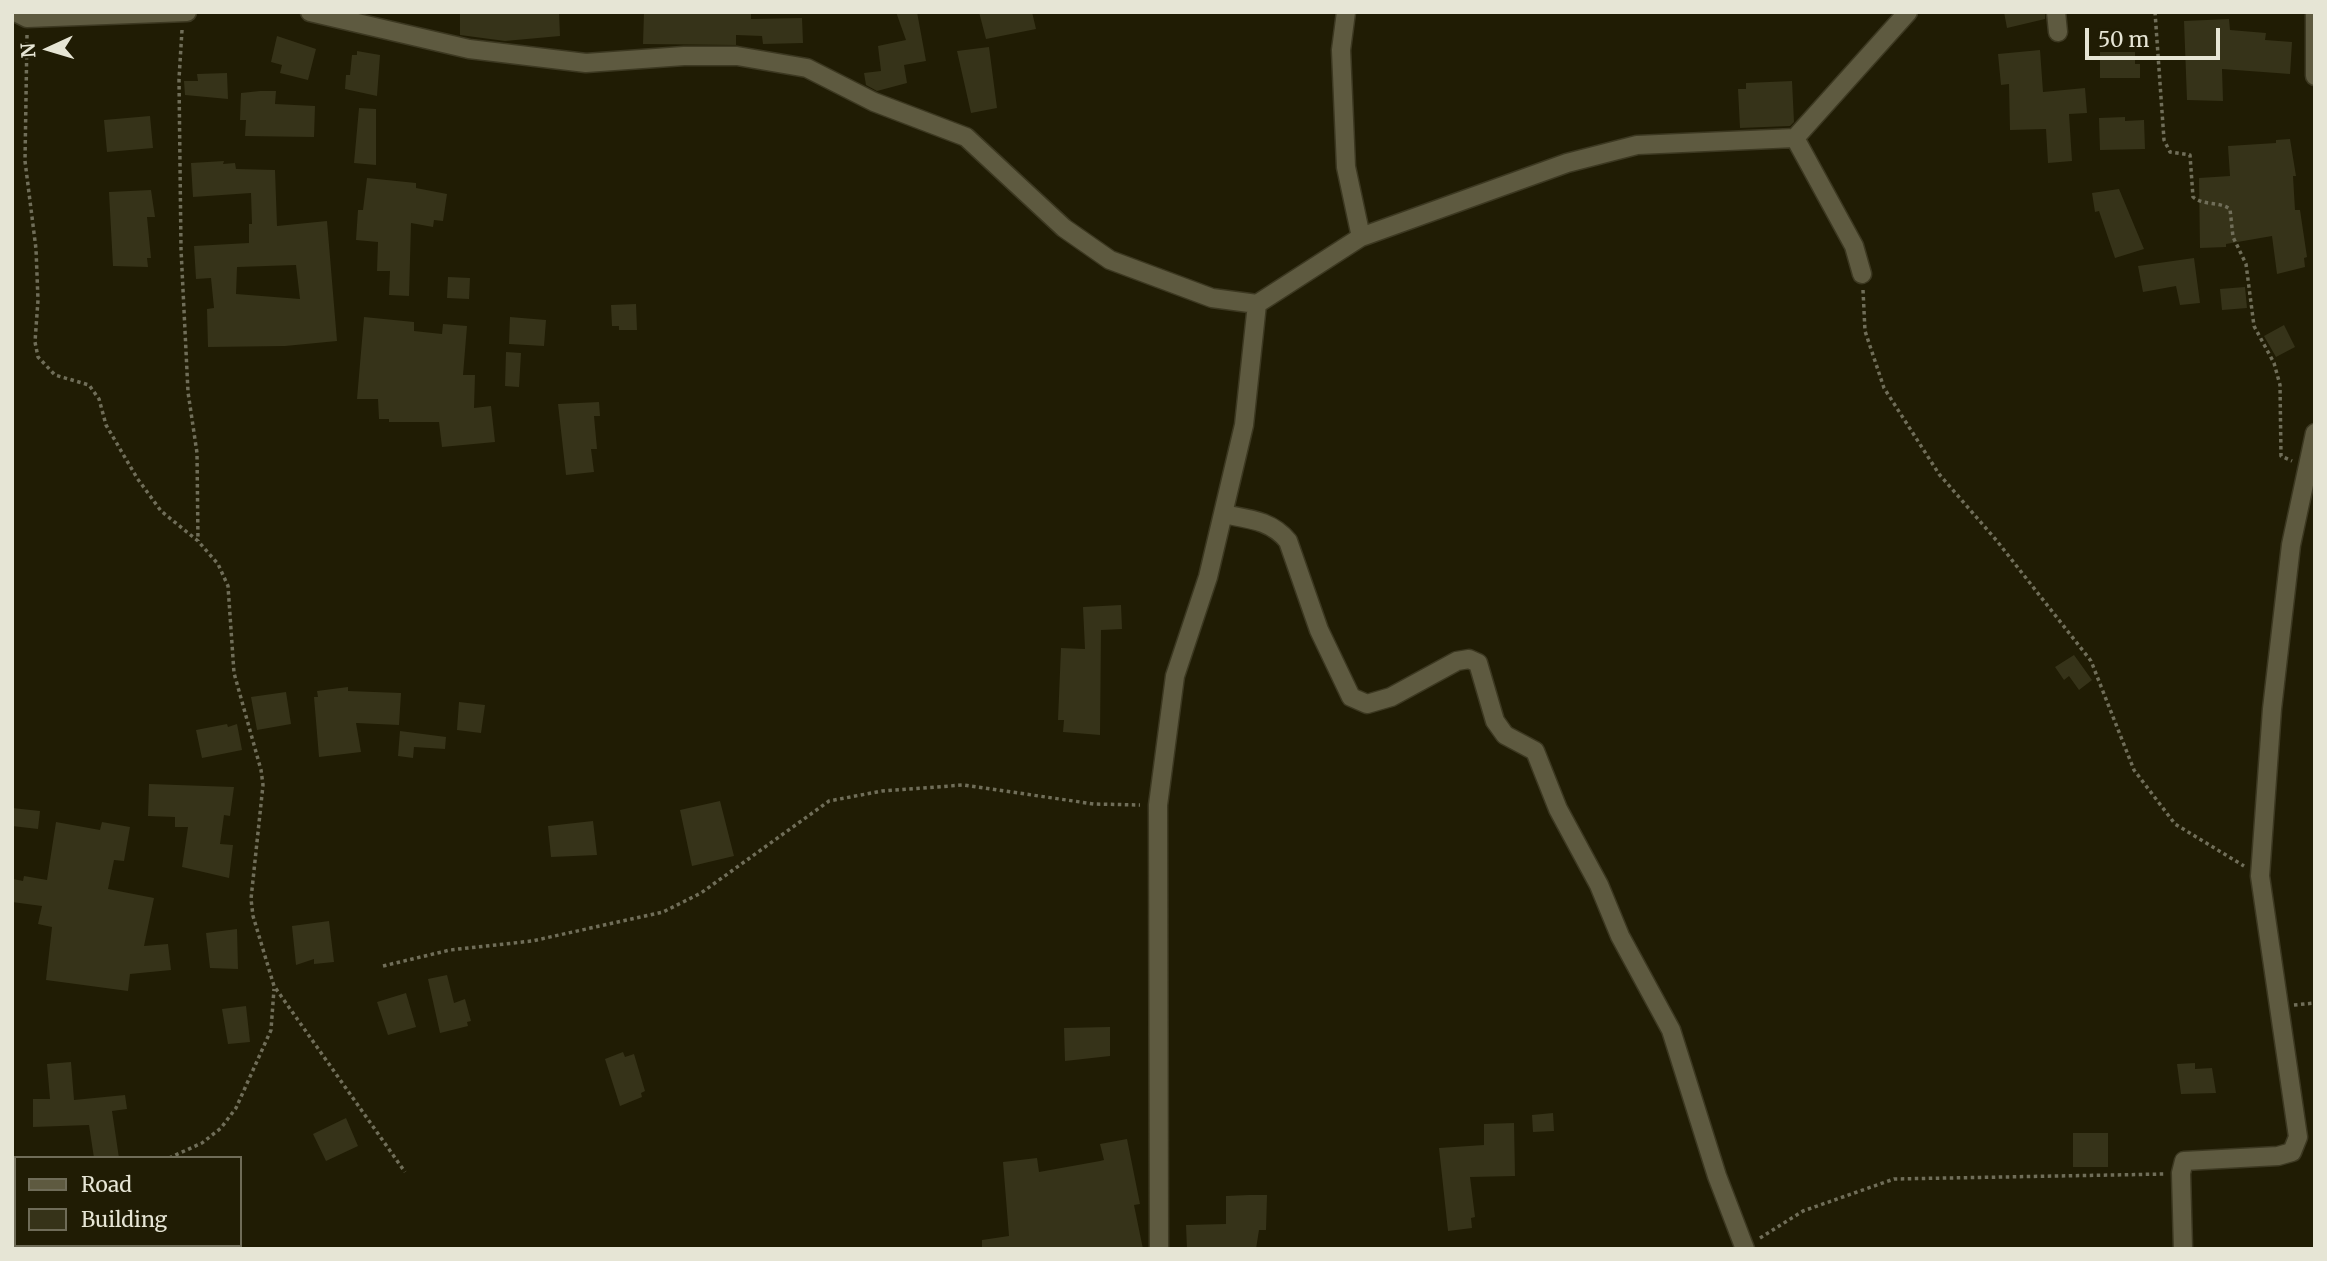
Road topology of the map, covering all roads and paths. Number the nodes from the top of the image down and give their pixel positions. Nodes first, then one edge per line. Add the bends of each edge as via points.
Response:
1 (310, 12) edge
2 (1346, 12) edge
3 (1908, 12) edge
4 (2056, 12) edge
5 (2155, 12) edge
6 (182, 13) edge
7 (21, 15) edge
8 (2315, 15) edge
9 (2058, 32) dead end
10 (2315, 76) edge
11 (1795, 138) junction
12 (1362, 237) junction
13 (1862, 274) joint
14 (1257, 304) junction
15 (2315, 433) edge
16 (2306, 468) junction
17 (1223, 513) junction
18 (198, 541) junction
19 (1158, 805) junction
20 (2260, 876) junction
21 (383, 966) dead end
22 (274, 986) junction
23 (173, 1156) edge
24 (405, 1172) dead end
25 (2181, 1173) junction
26 (1745, 1248) edge
27 (1159, 1249) edge
28 (2183, 1249) edge

1 - 14 street via 469,49 586,63 737,56 807,68 874,102 967,137 1064,228 1110,260 1212,298
2 - 12 street via 1341,50 1346,167
3 - 11 street
4 - 9 street
5 - 16 path via 2164,140 2170,152 2190,155 2193,197 2230,209 2233,237 2246,264 2254,326 2280,385 2281,456
6 - 7 street
6 - 18 path via 181,249 188,392 197,453
7 - 18 path via 38,357 55,375 89,385 137,478 161,510
8 - 10 street
11 - 12 street via 1637,145 1567,163
11 - 13 street via 1854,246
12 - 14 street
13 - 20 path via 1865,331 1884,388 1938,474 2091,661 2134,770 2175,824
14 - 17 street via 1244,425
15 - 16 street
16 - 20 street via 2291,545 2272,709
17 - 19 street via 1208,577 1175,676
17 - 26 street via 1261,521 1278,529 1288,541 1319,630 1351,697 1367,704 1391,697 1457,661 1478,663 1495,721 1505,735 1535,751 1558,809 1671,1030
18 - 22 path via 218,564 228,586 234,673 261,770 251,898
19 - 21 path via 1094,804 963,785 882,791 828,802 701,893 663,912 532,942 450,950
19 - 27 street
20 - 25 street via 2298,1137 2292,1152 2197,1158 2184,1161
22 - 23 path via 271,1030 236,1108 202,1143
22 - 24 path
25 - 26 path via 1894,1179 1803,1211
25 - 28 street

